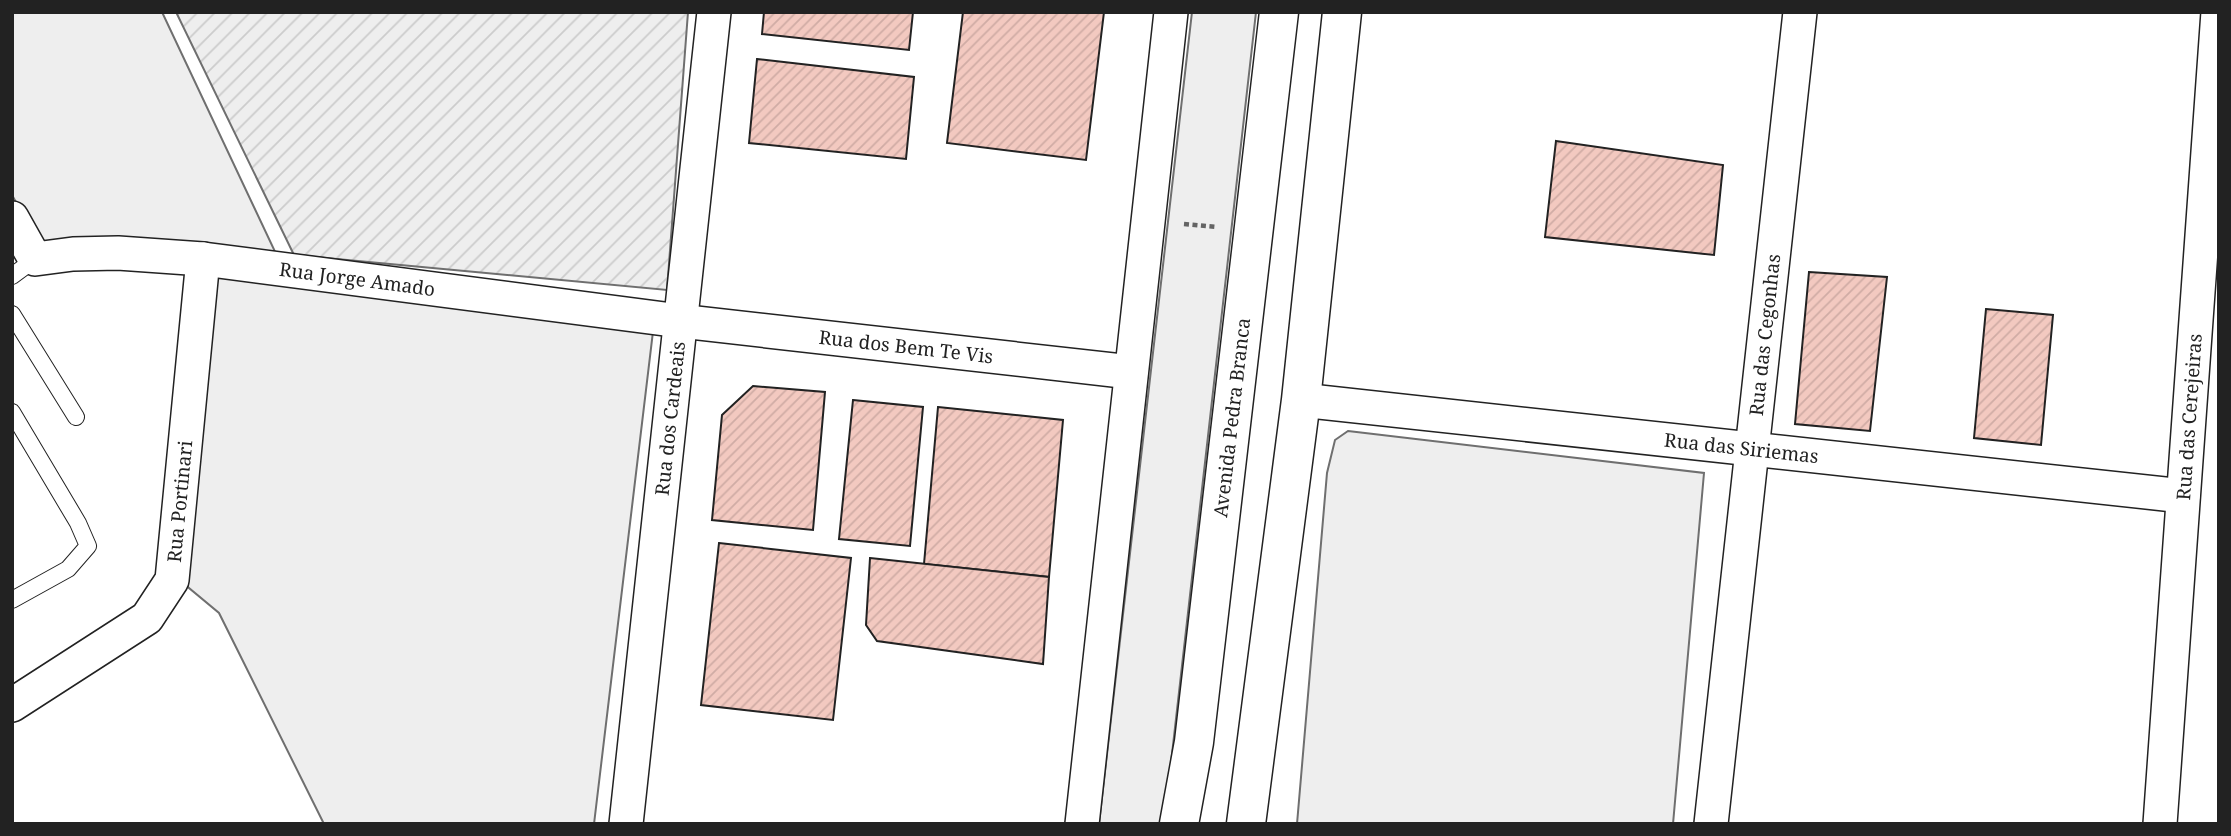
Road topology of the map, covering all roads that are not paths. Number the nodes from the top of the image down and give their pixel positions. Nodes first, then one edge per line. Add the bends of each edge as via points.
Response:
1 (714, 12) edge
2 (1171, 12) edge
3 (1279, 12) edge
4 (1342, 12) edge
5 (1800, 12) edge
6 (2218, 12) edge
7 (12, 218) edge
8 (204, 258) junction
9 (24, 267) edge
10 (12, 314) edge
11 (680, 321) junction
12 (1131, 372) junction
13 (1301, 400) junction
14 (12, 412) edge
15 (76, 417) dead end
16 (1753, 447) junction
17 (2183, 496) junction
18 (12, 600) edge
19 (12, 705) edge
20 (626, 824) edge
21 (1082, 824) edge
22 (1179, 824) edge
23 (1246, 824) edge
24 (1711, 824) edge
25 (2160, 824) edge

1 - 11 street, Rua dos Cardeais
2 - 12 street
3 - 22 main road, Avenida Pedra Branca via 1196,728
4 - 13 main road
5 - 16 street, Rua das Cegonhas
6 - 17 street, Rua das Cerejeiras
7 - 9 street
8 - 9 street, Rua Jorge Amado via 73,254
8 - 11 street, Rua Jorge Amado
8 - 19 street, Rua Portinari via 172,580 147,618
10 - 15 lane
11 - 12 street, Rua dos Bem Te Vis
11 - 20 street, Rua dos Cardeais
12 - 21 street
13 - 16 street, Rua das Siriemas
13 - 23 main road
14 - 18 lane via 88,546 68,569
16 - 17 street, Rua das Siriemas
16 - 24 street, Rua das Cegonhas
17 - 25 street, Rua das Cerejeiras

